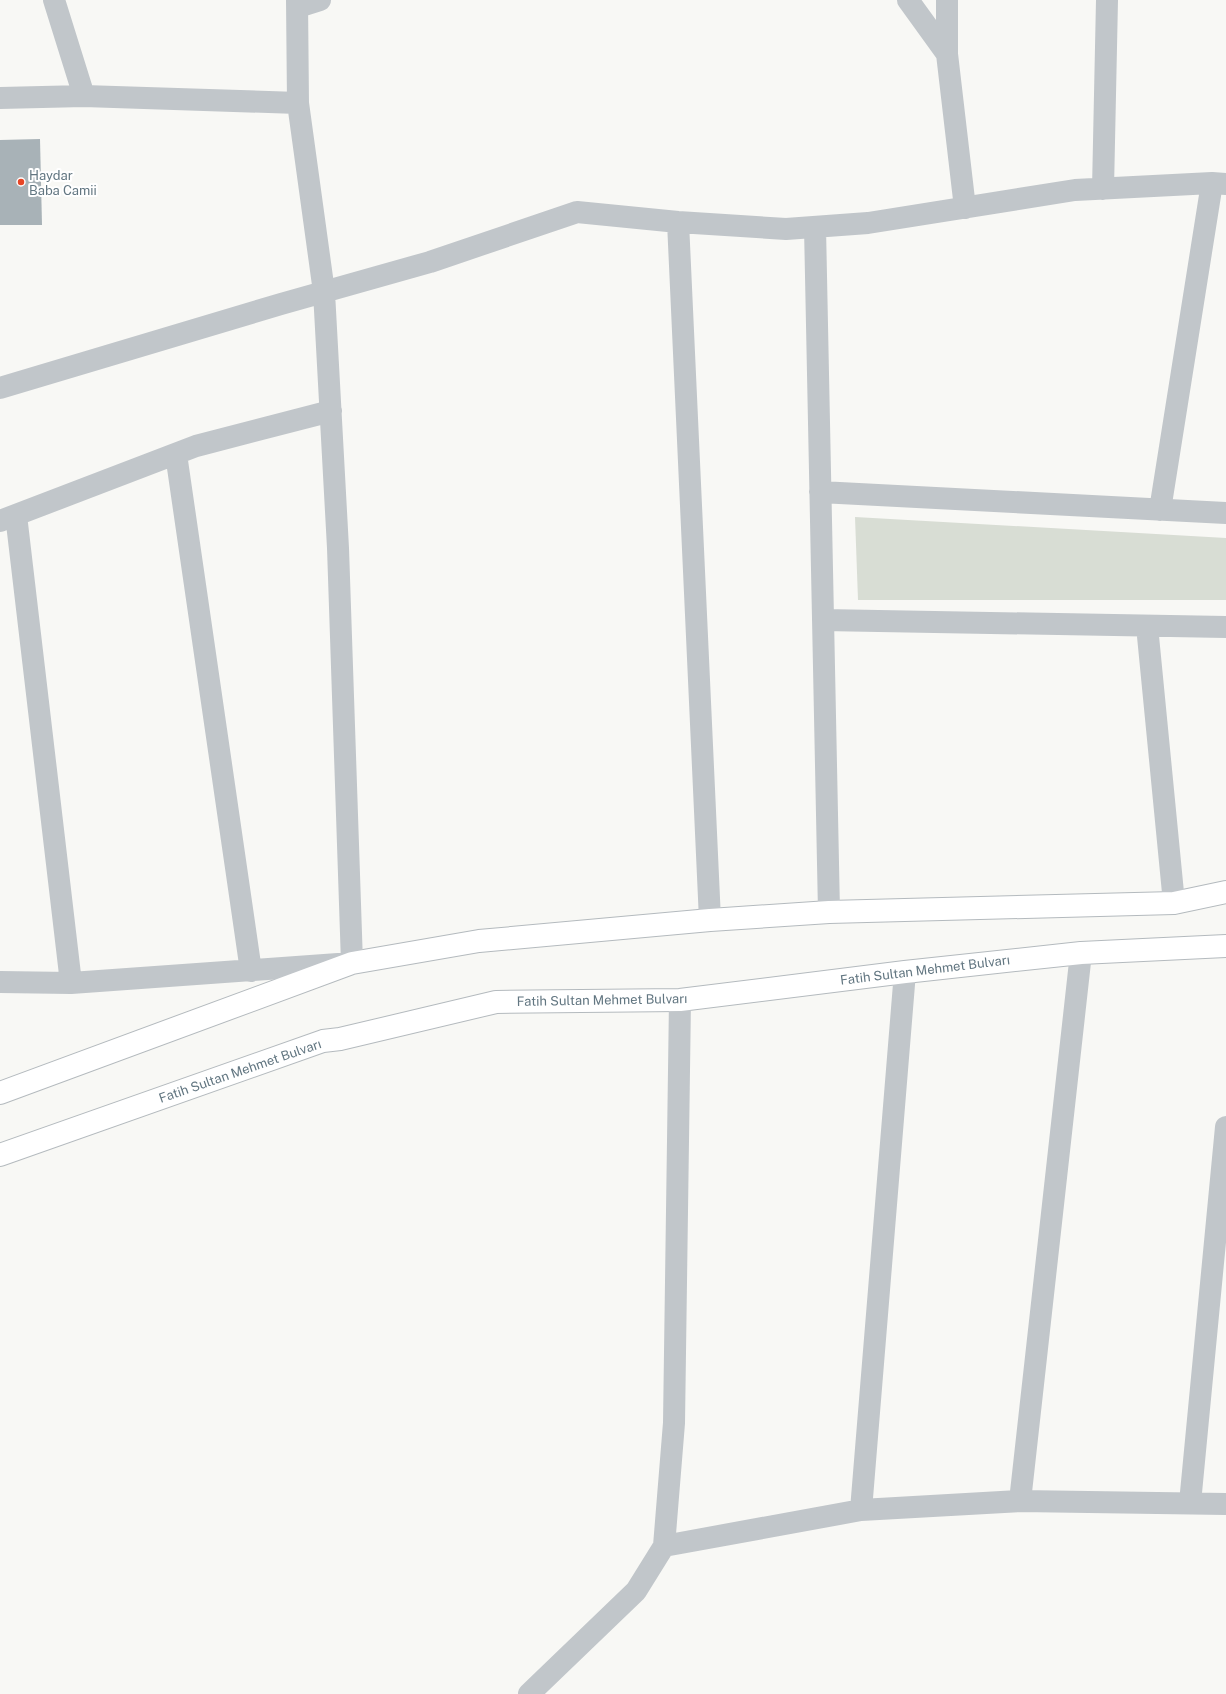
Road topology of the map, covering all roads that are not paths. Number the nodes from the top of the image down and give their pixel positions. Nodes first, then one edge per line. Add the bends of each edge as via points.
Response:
1 (54, 0) edge
2 (320, 0) edge
3 (908, 0) edge
4 (947, 0) edge
5 (1107, 0) edge
6 (298, 3) edge
7 (947, 54) junction
8 (84, 96) junction
9 (0, 98) edge
10 (298, 103) junction
11 (1219, 184) edge
12 (1103, 189) junction
13 (965, 208) junction
14 (678, 222) junction
15 (814, 227) junction
16 (324, 292) junction
17 (0, 388) edge
18 (331, 411) junction
19 (176, 454) junction
20 (820, 492) junction
21 (1160, 510) junction
22 (1226, 513) edge
23 (8, 518) edge
24 (823, 620) junction
25 (1147, 626) junction
26 (1226, 627) edge
27 (1226, 892) edge
28 (1174, 903) junction
29 (829, 912) junction
30 (710, 920) junction
31 (1226, 946) edge
32 (1081, 953) junction
33 (352, 963) junction
34 (251, 971) junction
35 (905, 972) junction
36 (0, 982) edge
37 (71, 982) junction
38 (680, 1000) junction
39 (0, 1093) edge
40 (1226, 1127) edge
41 (0, 1155) edge
42 (1020, 1501) junction
43 (1190, 1503) junction
44 (1226, 1504) edge
45 (861, 1510) junction
46 (664, 1546) junction
47 (529, 1694) edge

1 - 8 street
2 - 6 street
3 - 7 street
4 - 7 street
5 - 12 street
6 - 10 street
7 - 13 street
8 - 9 street
8 - 10 street
10 - 16 street
11 - 12 street
11 - 21 street
12 - 13 street via 1075,190
13 - 15 street via 868,223
14 - 15 street via 786,229
14 - 16 street via 577,212 430,262
14 - 30 street
15 - 20 street
16 - 17 street
16 - 18 street
18 - 19 street via 196,446
18 - 33 street
19 - 23 street
19 - 34 street
20 - 21 street
20 - 24 street
21 - 22 street
23 - 37 street
24 - 25 street
24 - 29 street
25 - 26 street
25 - 28 street
27 - 28 main road
28 - 29 main road
29 - 30 main road
30 - 33 main road via 480,942
31 - 32 main road, Fatih Sultan Mehmet Bulvarı
32 - 35 main road, Fatih Sultan Mehmet Bulvarı
32 - 42 street
33 - 34 street
33 - 39 main road
34 - 37 street
35 - 38 main road, Fatih Sultan Mehmet Bulvarı
35 - 45 street
36 - 37 street
38 - 41 main road, Fatih Sultan Mehmet Bulvarı via 496,1002 323,1041
38 - 46 street via 674,1423
40 - 43 street
42 - 43 street
42 - 45 street
43 - 44 street
45 - 46 street
46 - 47 street via 636,1591

